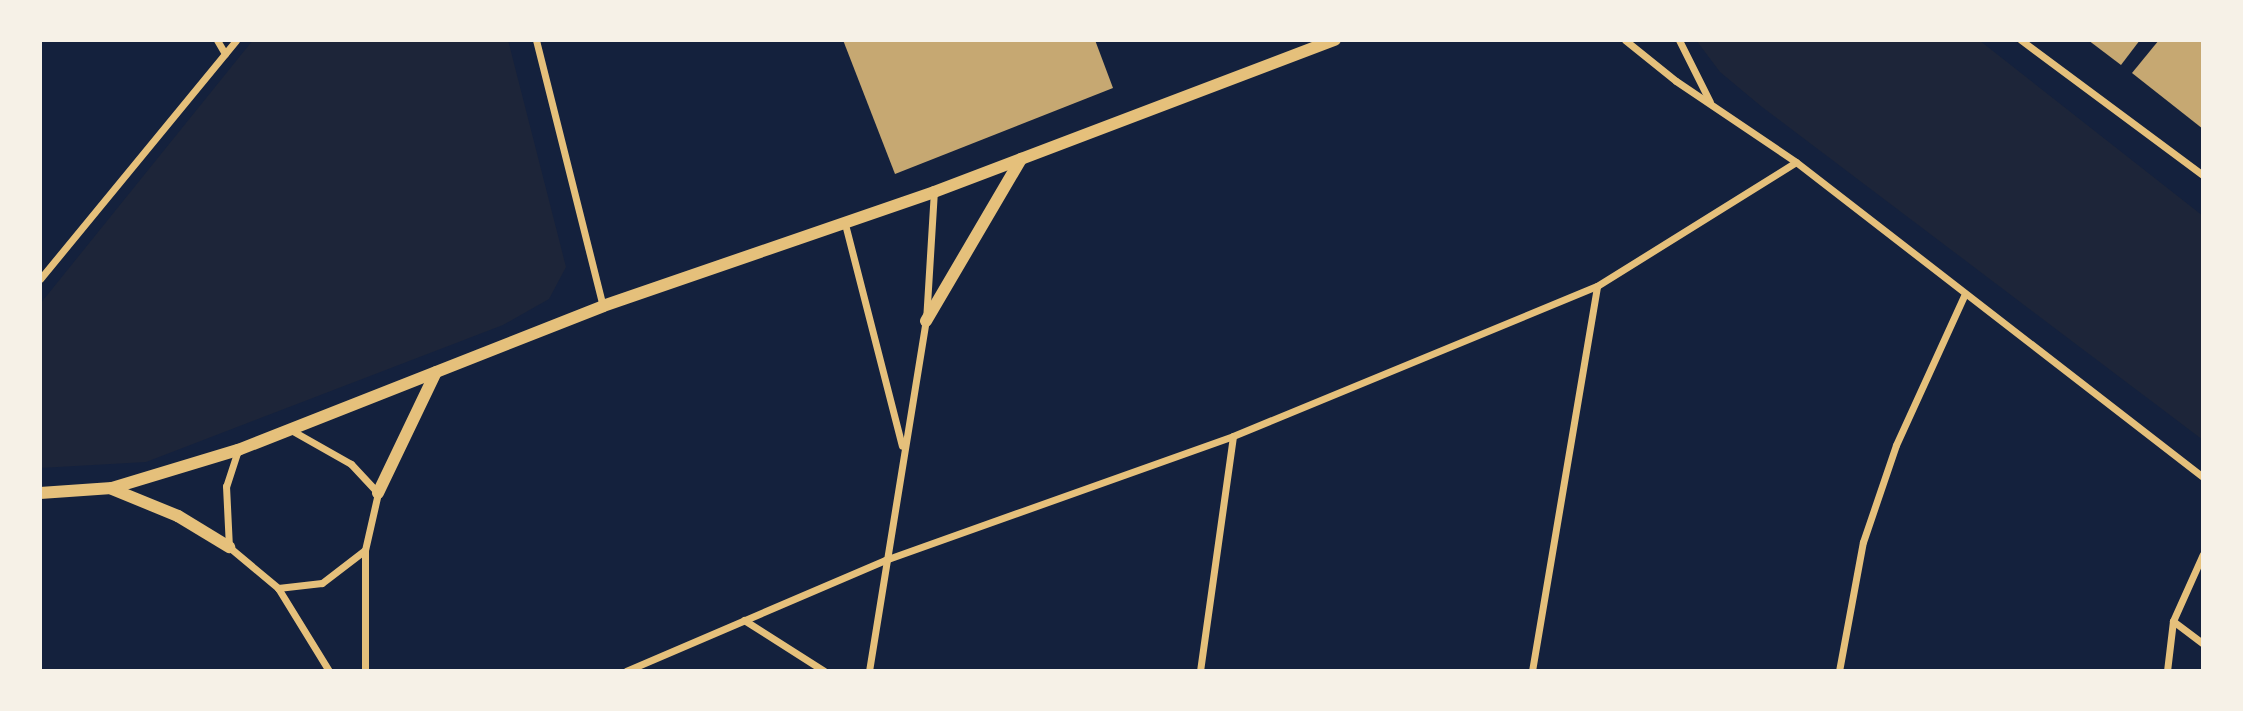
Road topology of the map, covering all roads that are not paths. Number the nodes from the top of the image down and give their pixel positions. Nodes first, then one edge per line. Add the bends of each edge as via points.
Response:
1 (217, 40) edge
2 (236, 40) edge
3 (536, 40) edge
4 (1335, 40) edge
5 (1625, 40) edge
6 (1679, 40) edge
7 (2021, 40) edge
8 (225, 54) junction
9 (1710, 103) junction
10 (1021, 159) junction
11 (1796, 162) junction
12 (2203, 175) edge
13 (934, 192) junction
14 (845, 224) junction
15 (40, 279) edge
16 (1597, 286) junction
17 (1964, 296) junction
18 (603, 306) junction
19 (926, 321) junction
20 (436, 372) junction
21 (291, 430) junction
22 (1233, 436) junction
23 (237, 450) junction
24 (903, 450) junction
25 (2203, 477) edge
26 (112, 488) junction
27 (40, 493) edge
28 (378, 493) junction
29 (229, 547) junction
30 (365, 550) junction
31 (2203, 554) edge
32 (885, 560) junction
33 (278, 588) junction
34 (744, 620) junction
35 (2174, 621) junction
36 (2203, 644) edge
37 (330, 671) edge
38 (365, 671) edge
39 (626, 671) edge
40 (824, 671) edge
41 (869, 671) edge
42 (1199, 671) edge
43 (1532, 671) edge
44 (1839, 671) edge
45 (2167, 671) edge

1 - 8 street
2 - 8 street
3 - 18 street
4 - 10 street
5 - 9 street
6 - 9 street
7 - 12 street
8 - 15 street
9 - 11 street
10 - 13 street
10 - 19 street
11 - 16 street
11 - 17 street
13 - 14 street
13 - 19 street
14 - 18 street
14 - 24 street
16 - 22 street
16 - 43 street
17 - 25 street
17 - 44 street via 1895,445 1867,530
18 - 20 street
19 - 24 street
20 - 21 street
20 - 28 street
21 - 23 street
21 - 28 street via 351,464
22 - 32 street
22 - 42 street
23 - 26 street
23 - 29 street via 226,486
24 - 32 street
26 - 27 street
26 - 29 street via 178,516
28 - 30 street
29 - 33 street
30 - 33 street via 322,583
30 - 38 street
31 - 35 street
32 - 34 street
32 - 41 street
33 - 37 street
34 - 39 street
34 - 40 street
35 - 36 street
35 - 45 street

